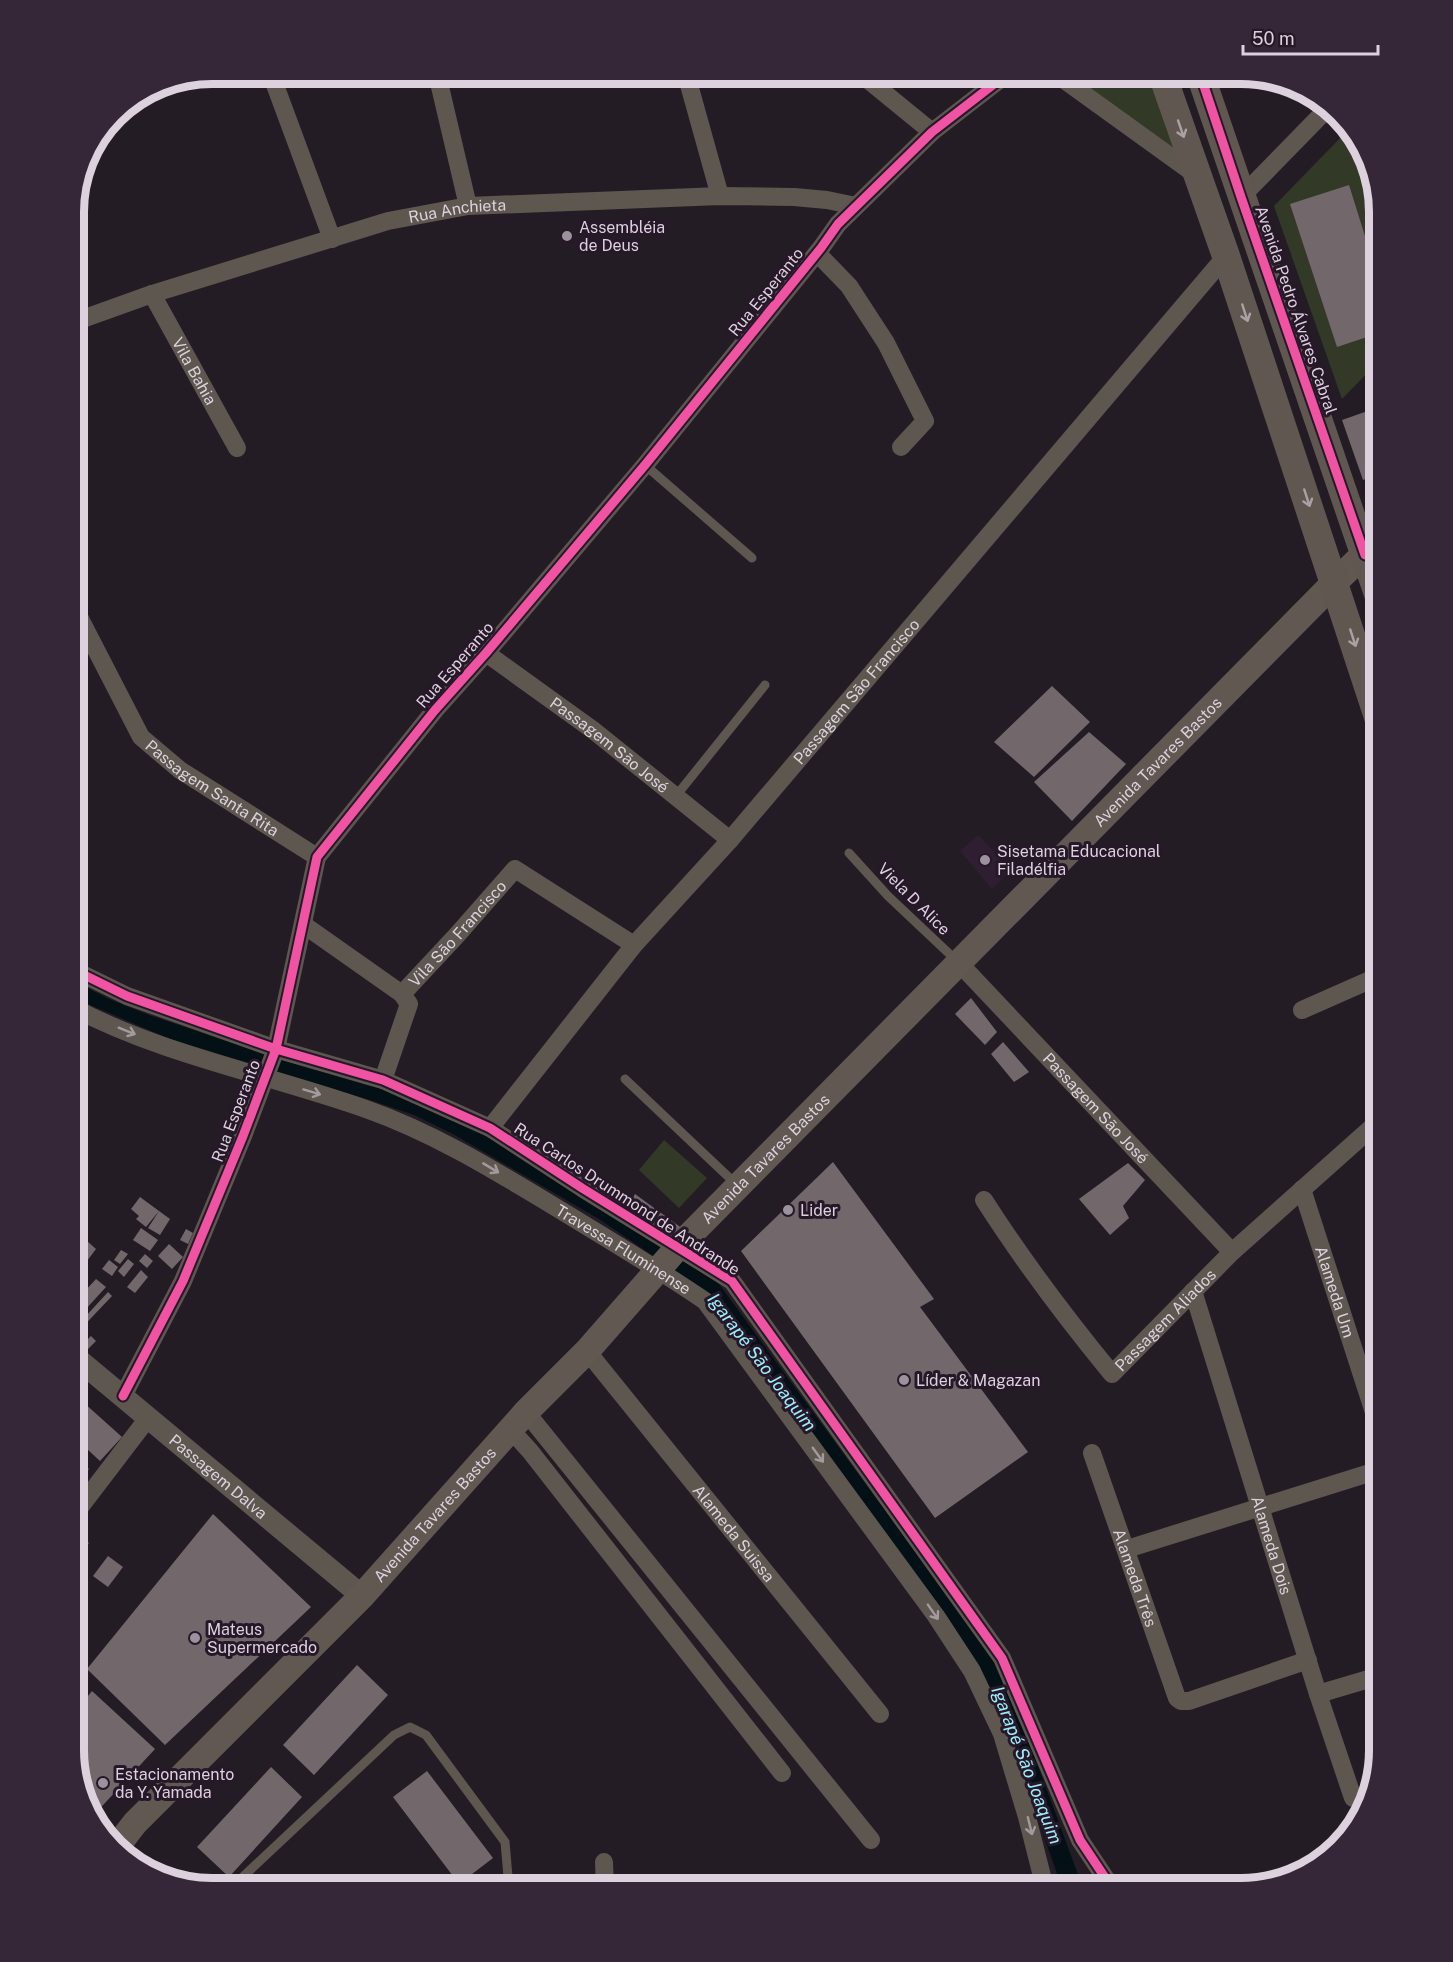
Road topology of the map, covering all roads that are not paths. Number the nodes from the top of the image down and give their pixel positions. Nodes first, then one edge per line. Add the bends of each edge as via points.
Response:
1 (275, 84) edge
2 (439, 84) edge
3 (689, 84) edge
4 (873, 84) edge
5 (994, 84) edge
6 (1070, 84) edge
7 (1165, 84) edge
8 (1203, 84) edge
9 (1322, 114) edge
10 (932, 132) junction
11 (1196, 176) junction
12 (720, 196) junction
13 (1241, 198) junction
14 (468, 206) junction
15 (856, 206) junction
16 (332, 239) junction
17 (817, 253) junction
18 (1226, 256) junction
19 (152, 294) junction
20 (84, 318) edge
21 (901, 447) dead end
22 (237, 448) dead end
23 (645, 465) junction
24 (1369, 540) edge
25 (1369, 551) edge
26 (752, 558) dead end
27 (1335, 582) junction
28 (84, 626) edge
29 (486, 653) junction
30 (765, 685) dead end
31 (1369, 686) edge
32 (676, 796) junction
33 (730, 840) junction
34 (849, 853) dead end
35 (317, 857) junction
36 (304, 925) junction
37 (634, 945) junction
38 (960, 964) junction
39 (84, 975) edge
40 (1369, 981) edge
41 (402, 994) junction
42 (1302, 1010) dead end
43 (84, 1012) edge
44 (275, 1051) junction
45 (267, 1075) junction
46 (626, 1079) dead end
47 (383, 1080) junction
48 (490, 1128) junction
49 (1369, 1131) edge
50 (739, 1186) junction
51 (1302, 1189) junction
52 (984, 1200) dead end
53 (1232, 1252) junction
54 (668, 1259) junction
55 (1193, 1291) junction
56 (587, 1352) junction
57 (84, 1364) edge
58 (1369, 1394) edge
59 (123, 1396) junction
60 (148, 1418) junction
61 (518, 1421) junction
62 (1092, 1453) dead end
63 (1369, 1473) edge
64 (84, 1502) edge
65 (1259, 1508) junction
66 (1127, 1549) junction
67 (362, 1596) junction
68 (1308, 1660) junction
69 (1369, 1679) edge
70 (1318, 1694) junction
71 (880, 1714) dead end
72 (782, 1773) dead end
73 (1353, 1798) dead end
74 (122, 1840) edge
75 (872, 1840) dead end
76 (604, 1862) dead end
77 (242, 1878) edge
78 (507, 1878) edge
79 (605, 1878) edge
80 (1043, 1878) edge
81 (1105, 1878) edge

1 - 16 street
2 - 14 street
3 - 12 street
4 - 10 street
5 - 10 street, Rua Esperanto
6 - 11 street
7 -> 11 main road
8 - 13 main road, Avenida Pedro Álvares Cabral
9 - 13 street
10 - 15 street, Rua Esperanto
11 - 18 main road
12 - 14 street, Rua Anchieta
12 - 15 street, Rua Anchieta via 794,197
13 - 24 main road, Avenida Pedro Álvares Cabral
14 - 16 street, Rua Anchieta via 388,221
15 - 17 street, Rua Esperanto
16 - 19 street, Rua Anchieta
17 - 21 street via 849,286 886,343 925,421
17 - 23 street, Rua Esperanto
18 -> 27 main road
18 - 33 street, Passagem São Francisco
19 - 20 street, Rua Anchieta
19 - 22 street, Vila Bahia
23 - 26 lane
23 - 29 street, Rua Esperanto
25 - 27 main road, Avenida Tavares Bastos
27 -> 31 main road
27 - 38 main road, Avenida Tavares Bastos
28 - 35 street, Passagem Santa Rita via 141,737 180,770
29 - 32 street, Passagem São José
29 - 35 street, Rua Esperanto
30 - 32 lane
32 - 33 street, Passagem São José
33 - 37 street, Passagem São Francisco
34 - 38 lane, Viela D Alice
35 - 36 street, Rua Esperanto
36 - 41 street, Vila São Francisco
36 - 44 street, Rua Esperanto
37 - 41 street, Vila São Francisco via 515,869
37 - 48 street, Passagem São Francisco
38 - 50 main road, Avenida Tavares Bastos
38 - 53 street, Passagem São José
39 - 44 street, Rua Carlos Drummond de Andrande via 126,996
40 - 42 street
41 - 47 street, Vila São Francisco via 410,1004
43 -> 45 street, Travessa Fluminense via 179,1050
44 - 45 street, Rua Esperanto
44 - 47 street, Rua Carlos Drummond de Andrande
45 -> 54 street, Travessa Fluminense via 422,1131
45 - 59 street, Rua Esperanto via 183,1281
46 - 50 lane
47 - 48 street, Rua Carlos Drummond de Andrande
48 - 54 street, Rua Carlos Drummond de Andrande
49 - 51 street, Passagem Aliados
50 - 54 main road, Avenida Tavares Bastos
51 - 53 street, Passagem Aliados
51 - 58 street, Alameda Um
52 - 55 street, Passagem Aliados via 1044,1289 1112,1374
53 - 55 street, Passagem Aliados
54 - 56 main road, Avenida Tavares Bastos
54 -> 80 street, Travessa Fluminense via 705,1301 972,1671 1002,1734
54 - 81 street, Rua Carlos Drummond de Andrande via 732,1281 1002,1658 1080,1840
55 - 65 street, Alameda Dois
56 - 61 main road, Avenida Tavares Bastos
56 - 71 street, Alameda Suissa
57 - 59 street, Passagem Dalva
59 - 60 street, Passagem Dalva
60 - 64 street
60 - 67 street, Passagem Dalva
61 - 67 main road, Avenida Tavares Bastos
61 - 72 street via 530,1451
61 - 75 street
62 - 66 street, Alameda Três
63 - 65 street
65 - 66 street
65 - 68 street, Alameda Dois
66 - 68 street, Alameda Três via 1181,1701
67 - 74 main road, Avenida Tavares Bastos
68 - 70 street, Alameda Dois
69 - 70 street
70 - 73 street, Alameda Dois
76 - 79 street
77 - 78 lane via 394,1735 410,1727 426,1735 505,1842

